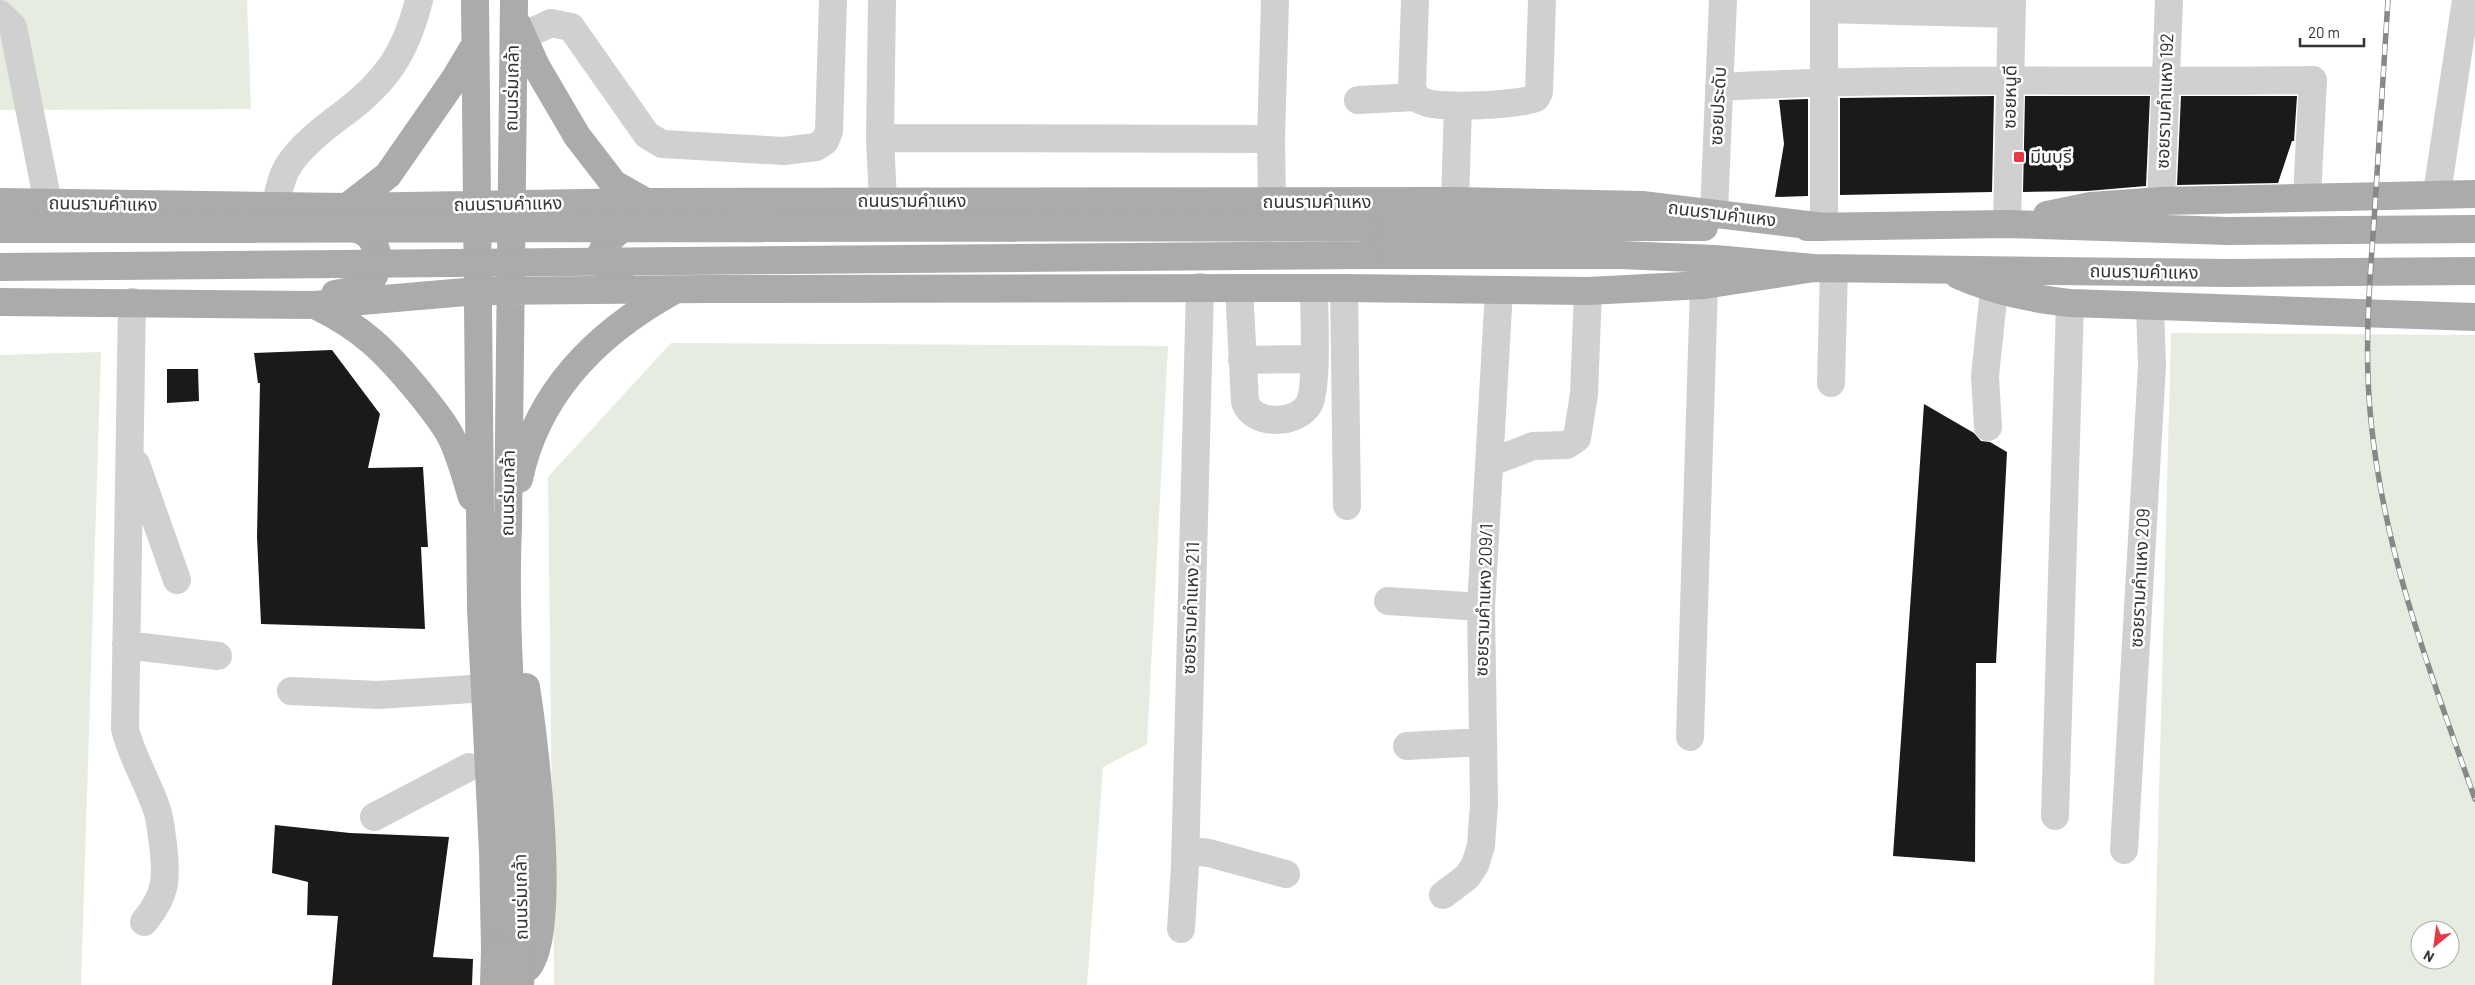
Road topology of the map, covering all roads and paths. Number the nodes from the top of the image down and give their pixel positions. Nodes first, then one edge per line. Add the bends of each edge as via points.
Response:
1 (419, 0) edge
2 (475, 0) edge
3 (833, 0) edge
4 (882, 0) edge
5 (1275, 0) edge
6 (1415, 0) edge
7 (1542, 0) edge
8 (1723, 0) edge
9 (2169, 0) edge
10 (2466, 0) edge
11 (1824, 5) edge
12 (2012, 7) edge
13 (0, 14) edge
14 (517, 17) edge
15 (475, 45) junction
16 (2010, 79) junction
17 (1825, 81) junction
18 (2166, 82) junction
19 (1719, 87) junction
20 (1416, 97) junction
21 (1358, 100) dead end
22 (1458, 106) junction
23 (880, 138) junction
24 (1271, 139) junction
25 (2437, 193) junction
26 (2475, 194) edge
27 (2308, 197) junction
28 (883, 201) junction
29 (1455, 201) junction
30 (2161, 201) junction
31 (0, 202) edge
32 (646, 202) junction
33 (713, 202) junction
34 (1272, 202) junction
35 (48, 203) junction
36 (510, 203) junction
37 (476, 205) junction
38 (284, 207) junction
39 (347, 207) junction
40 (1714, 212) junction
41 (2475, 220) edge
42 (2007, 224) junction
43 (1824, 227) junction
44 (0, 229) edge
45 (2410, 229) junction
46 (2475, 229) edge
47 (0, 267) edge
48 (1824, 268) junction
49 (1946, 270) junction
50 (2475, 271) edge
51 (1704, 285) junction
52 (1200, 287) junction
53 (1239, 288) junction
54 (1314, 288) junction
55 (1344, 288) junction
56 (675, 289) junction
57 (707, 289) junction
58 (1499, 290) junction
59 (1994, 290) junction
60 (477, 291) junction
61 (1588, 291) junction
62 (510, 292) junction
63 (0, 302) edge
64 (132, 302) junction
65 (2070, 303) junction
66 (273, 304) junction
67 (315, 305) junction
68 (2150, 307) junction
69 (2475, 317) edge
70 (1314, 359) junction
71 (1242, 360) junction
72 (1831, 383) dead end
73 (1988, 427) dead end
74 (130, 449) junction
75 (1489, 463) junction
76 (1347, 506) dead end
77 (480, 524) junction
78 (508, 527) junction
79 (177, 580) dead end
80 (1388, 601) dead end
81 (1481, 607) junction
82 (481, 609) junction
83 (506, 621) junction
84 (126, 646) junction
85 (218, 656) dead end
86 (472, 690) junction
87 (291, 691) dead end
88 (1690, 737) dead end
89 (1482, 742) junction
90 (1407, 746) dead end
91 (469, 768) junction
92 (2055, 816) dead end
93 (374, 817) dead end
94 (1185, 850) junction
95 (2124, 850) dead end
96 (1286, 874) dead end
97 (1443, 894) dead end
98 (144, 922) dead end
99 (1181, 929) dead end
100 (494, 985) edge
101 (520, 985) edge

1 - 38 street via 410,34 392,68 378,85 320,131 285,170
2 - 15 main road, ถนนร่มเกล้า
3 - 14 street via 829,130 825,141 816,147 784,151 662,144 647,135 571,27
4 - 23 street
5 - 24 street
6 - 20 street via 1412,88
7 - 22 street via 1539,92 1536,98
8 - 19 street, ซอยประดับ
9 - 18 street, ซอยรามคำแหง 192
10 - 25 street
11 - 12 street
11 - 17 street
12 - 16 street, ซอยหนูดี
13 - 35 street via 13,27
14 - 32 main road via 536,66 577,136 614,184
14 - 36 main road, ถนนร่มเกล้า
15 - 37 main road, ถนนร่มเกล้า
15 - 39 main road via 388,175
16 - 17 street
16 - 18 street
16 - 42 street, ซอยหนูดี
17 - 19 street
17 - 43 street
18 - 27 street via 2313,80
18 - 30 street, ซอยรามคำแหง 192
19 - 40 street, ซอยประดับ
20 - 21 street
20 - 22 street via 1425,103
22 - 29 street
23 - 24 street
23 - 28 street
24 - 34 street
25 - 26 main road
25 - 27 main road
27 - 30 main road
28 - 33 main road, ถนนรามคำแหง
28 - 34 main road, ถนนรามคำแหง
29 - 34 main road, ถนนรามคำแหง
29 - 40 main road, ถนนรามคำแหง via 1642,205
30 - 42 main road via 2091,206
31 - 35 main road, ถนนรามคำแหง
32 - 33 main road, ถนนรามคำแหง
32 - 36 main road, ถนนรามคำแหง
33 - 57 main road via 634,224 613,234 600,256 606,268 618,275
35 - 38 main road, ถนนรามคำแหง
36 - 37 main road, ถนนรามคำแหง
36 - 62 main road, ถนนร่มเกล้า
37 - 39 main road, ถนนรามคำแหง
37 - 60 main road, ถนนร่มเกล้า
38 - 39 main road, ถนนรามคำแหง
38 - 66 main road via 354,227 368,235 376,250 377,268 367,285 354,291
40 - 43 main road, ถนนรามคำแหง
41 - 45 street
42 - 43 main road, ถนนรามคำแหง
42 - 45 main road, ถนนรามคำแหง via 2228,231
43 - 44 main road, ถนนรามคำแหง, bridge
45 - 46 main road, ถนนรามคำแหง
47 - 48 main road, ถนนรามคำแหง, bridge via 1621,255
48 - 49 main road, ถนนรามคำแหง
48 - 51 main road, ถนนรามคำแหง
48 - 72 street
49 - 50 main road, ถนนรามคำแหง
49 - 59 main road
51 - 61 main road, ถนนรามคำแหง
51 - 88 street
52 - 53 main road, ถนนรามคำแหง
52 - 57 main road, ถนนรามคำแหง
52 - 94 street, ซอยรามคำแหง 211
53 - 54 main road, ถนนรามคำแหง
53 - 71 street
54 - 55 main road, ถนนรามคำแหง
54 - 70 street
55 - 58 main road, ถนนรามคำแหง
55 - 76 street
56 - 57 main road, ถนนรามคำแหง
56 - 62 main road, ถนนรามคำแหง
56 - 78 main road via 639,309 608,332 562,384 539,417 530,437
58 - 61 main road, ถนนรามคำแหง
58 - 75 street, ซอยรามคำแหง 209/1
59 - 65 main road
59 - 73 street via 1985,376
60 - 62 main road, ถนนรามคำแหง
60 - 67 main road, ถนนรามคำแหง
60 - 77 main road, ถนนร่มเกล้า
61 - 75 street via 1584,394 1577,438 1567,445 1533,446
62 - 78 main road, ถนนร่มเกล้า
63 - 64 main road, ถนนรามคำแหง
64 - 66 main road, ถนนรามคำแหง
64 - 74 street
65 - 68 main road
65 - 92 street
66 - 67 main road, ถนนรามคำแหง
67 - 77 main road via 343,318 385,352 433,409 450,435 462,463
68 - 69 main road
68 - 95 street, ซอยรามคำแหง 209 via 2152,366
70 - 71 street
70 - 71 street via 1312,395 1308,405 1291,418 1264,420 1251,414 1247,408
74 - 79 street
74 - 84 street
75 - 81 street, ซอยรามคำแหง 209/1
77 - 82 main road, ถนนร่มเกล้า
78 - 83 main road, ถนนร่มเกล้า
80 - 81 street
81 - 89 street, ซอยรามคำแหง 209/1
82 - 86 main road
82 - 100 main road, ถนนร่มเกล้า, bridge via 493,852
83 - 91 main road via 525,682 532,727 541,825 543,914 535,960 523,973 507,981 492,979 484,971 478,951 476,831
83 - 101 main road, ถนนร่มเกล้า, bridge via 520,834
84 - 85 street
84 - 98 street via 125,729 158,811 166,874 163,892
86 - 87 street via 378,695
86 - 91 main road
89 - 90 street
89 - 97 street, ซอยรามคำแหง 209/1 via 1484,803 1481,846 1467,877
91 - 93 street
94 - 96 street via 1210,853
94 - 99 street, ซอยรามคำแหง 211

